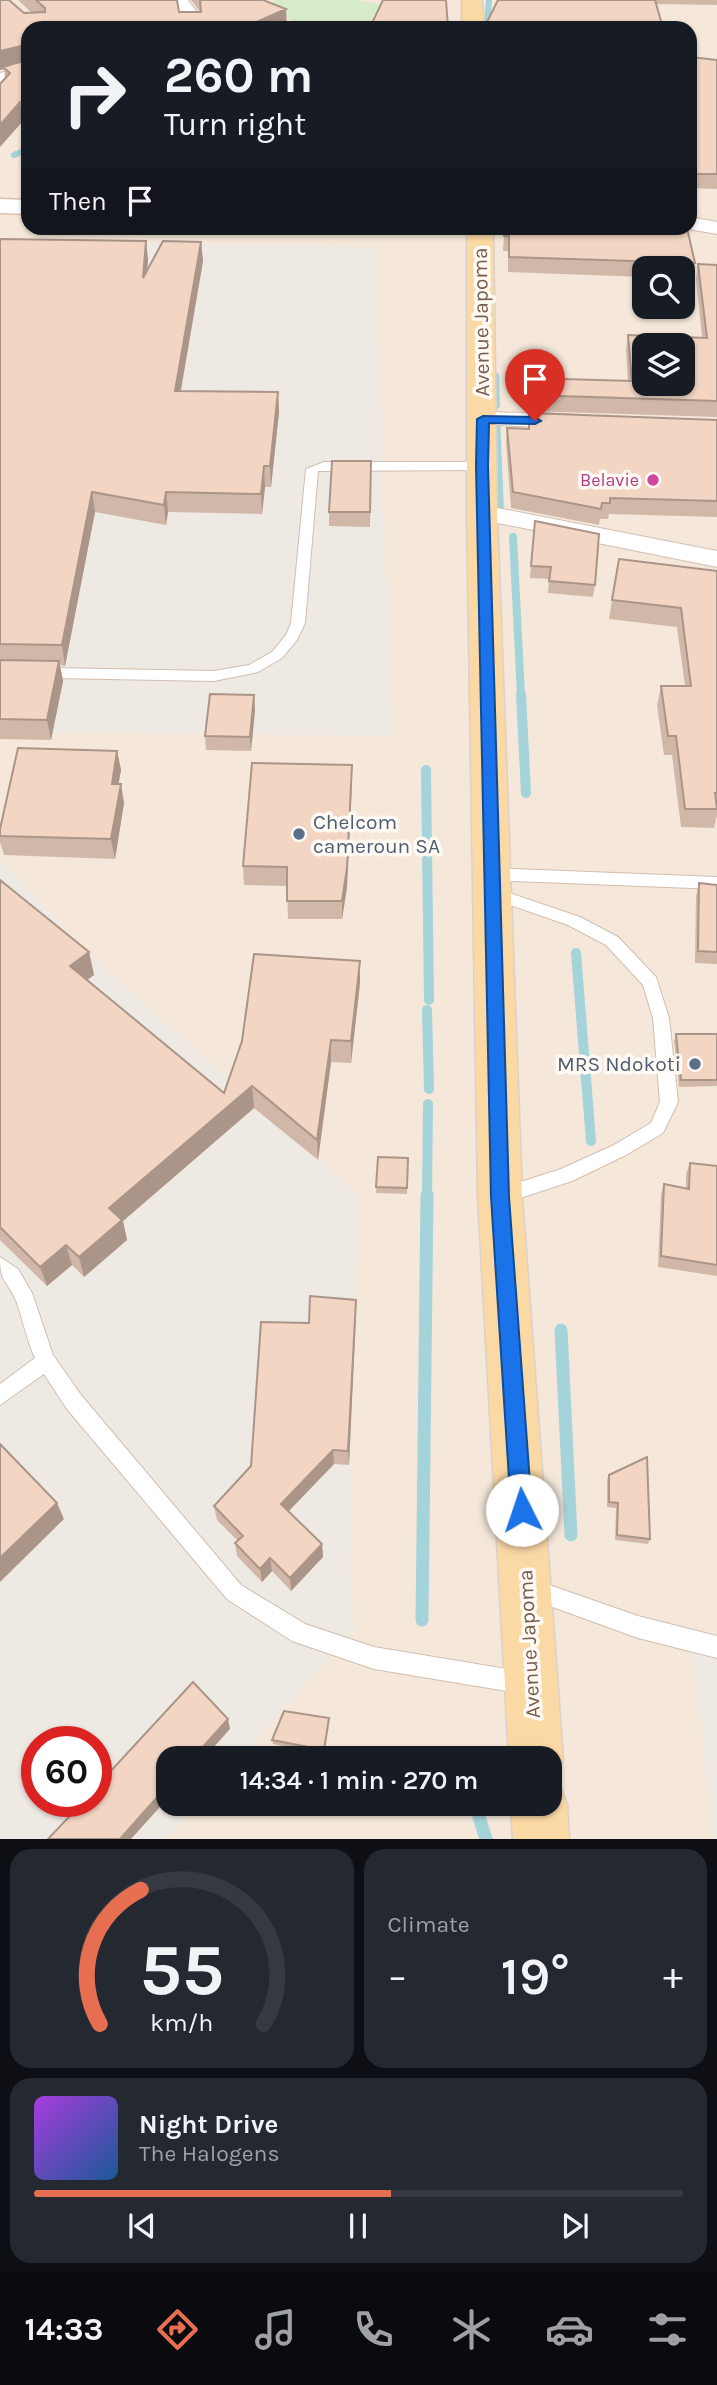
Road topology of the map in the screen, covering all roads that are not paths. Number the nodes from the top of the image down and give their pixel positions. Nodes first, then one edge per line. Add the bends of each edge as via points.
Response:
1 (179, 0) edge
2 (472, 0) edge
3 (190, 21) edge
4 (473, 21) edge
5 (21, 73) edge
6 (0, 79) edge
7 (0, 206) edge
8 (21, 207) edge
9 (697, 224) edge
10 (717, 228) edge
11 (480, 235) edge
12 (483, 419) junction
13 (593, 422) edge
14 (482, 466) junction
15 (482, 513) junction
16 (717, 559) edge
17 (0, 672) edge
18 (491, 883) junction
19 (717, 883) edge
20 (500, 1197) junction
21 (0, 1265) edge
22 (46, 1362) junction
23 (0, 1396) edge
24 (527, 1588) junction
25 (717, 1647) edge
26 (531, 1684) junction
27 (535, 1746) edge
28 (540, 1816) edge
29 (541, 1839) edge

1 - 3 street
2 - 4 main road
5 - 6 street
7 - 8 street
9 - 10 street
11 - 12 main road, Avenue Japoma
12 - 13 street
12 - 14 main road, Avenue Japoma
14 - 15 main road, Avenue Japoma
14 - 17 lane via 312,469 298,623 277,655 253,669 215,676
15 - 16 street
15 - 18 main road, Avenue Japoma
18 - 19 lane
18 - 20 main road, Avenue Japoma
18 - 20 lane via 612,941 650,982 661,1018 669,1102 657,1128 620,1150 566,1175
20 - 24 main road, Avenue Japoma
21 - 22 lane via 25,1299
22 - 23 lane
22 - 26 lane via 74,1402 234,1592 300,1633 373,1658
24 - 25 lane via 638,1627
24 - 26 main road, Avenue Japoma
26 - 27 main road, Avenue Japoma
28 - 29 main road

